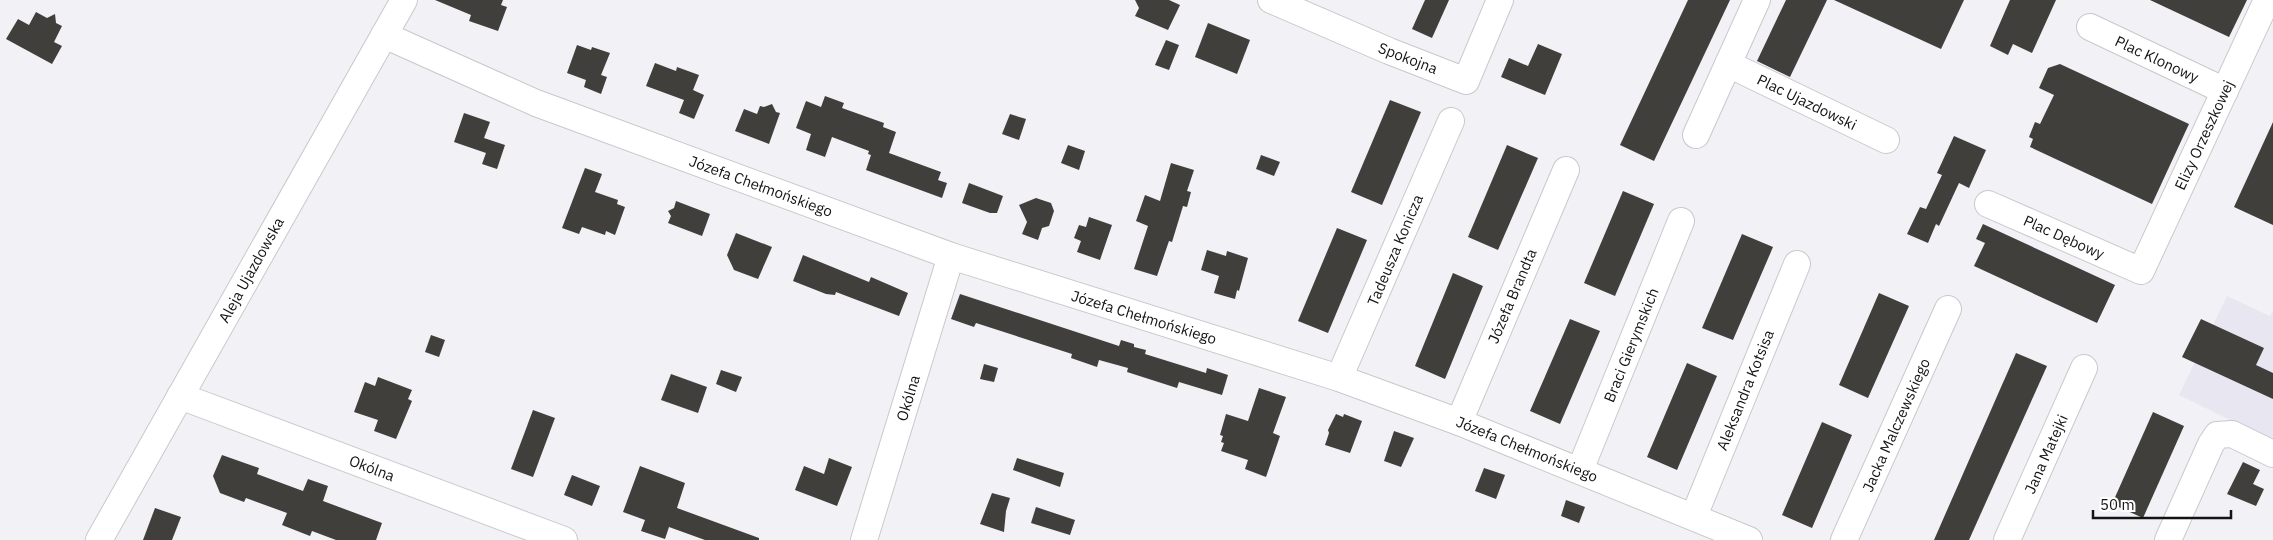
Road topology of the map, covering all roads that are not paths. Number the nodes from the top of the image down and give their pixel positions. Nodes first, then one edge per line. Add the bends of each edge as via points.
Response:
1 (404, 0) edge
2 (1271, 0) edge
3 (1500, 0) edge
4 (1757, 0) edge
5 (2267, 0) edge
6 (2090, 27) dead end
7 (384, 35) junction
8 (1728, 64) junction
9 (2225, 90) junction
10 (1451, 121) dead end
11 (1696, 135) dead end
12 (1886, 140) dead end
13 (1566, 170) dead end
14 (1988, 204) dead end
15 (1681, 221) dead end
16 (951, 256) junction
17 (1797, 264) dead end
18 (2141, 271) joint
19 (1948, 310) dead end
20 (2084, 368) dead end
21 (1340, 378) junction
22 (180, 396) junction
23 (1459, 422) junction
24 (2273, 454) edge
25 (1580, 470) junction
26 (1694, 516) junction
27 (100, 540) edge
28 (564, 540) edge
29 (864, 540) edge
30 (1749, 540) edge
31 (1844, 540) edge
32 (2007, 540) edge
33 (2168, 540) edge

1 - 7 street, Aleja Ujazdowska
2 - 3 street, Spokojna via 1466,80
4 - 8 street
5 - 9 street, Elizy Orzeszkowej
6 - 9 street, Plac Klonowy
7 - 16 street, Józefa Chełmońskiego via 536,103
7 - 22 street, Aleja Ujazdowska
8 - 11 street
8 - 12 street, Plac Ujazdowski
9 - 18 street, Elizy Orzeszkowej
10 - 21 street, Tadeusza Konicza
13 - 23 street, Józefa Brandta
14 - 18 street, Plac Dębowy
15 - 25 street, Braci Gierymskich
16 - 21 street, Józefa Chełmońskiego
16 - 29 street, Okólna
17 - 26 street, Aleksandra Kotsisa
19 - 31 street, Jacka Malczewskiego
20 - 32 street, Jana Matejki
21 - 23 street, Józefa Chełmońskiego
22 - 27 street, Aleja Ujazdowska
22 - 28 street, Okólna
23 - 25 street, Józefa Chełmońskiego
24 - 33 street via 2232,434 2217,435
25 - 26 street, Józefa Chełmońskiego
26 - 30 street, Józefa Chełmońskiego

